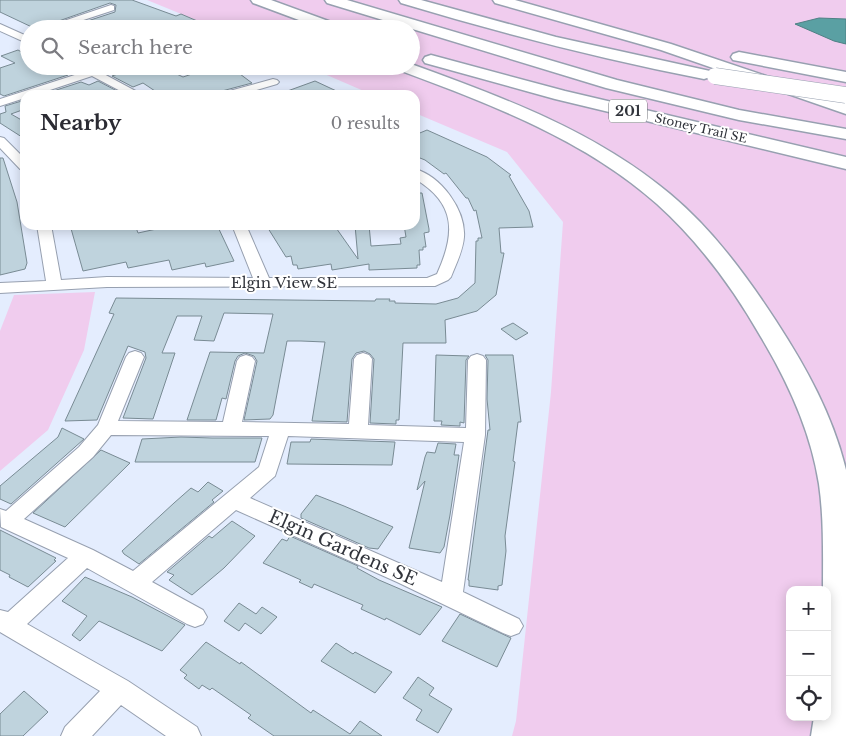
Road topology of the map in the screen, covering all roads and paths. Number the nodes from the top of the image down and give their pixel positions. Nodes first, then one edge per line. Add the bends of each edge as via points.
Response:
1 (332, 0) edge
2 (406, 0) edge
3 (500, 0) edge
4 (520, 0) edge
5 (252, 2) edge
6 (111, 8) dead end
7 (73, 20) edge
8 (286, 20) edge
9 (309, 20) edge
10 (399, 20) edge
11 (420, 26) edge
12 (0, 27) edge
13 (20, 35) edge
14 (420, 56) edge
15 (420, 73) edge
16 (84, 75) edge
17 (99, 75) edge
18 (846, 77) edge
19 (273, 82) dead end
20 (39, 90) edge
21 (127, 90) edge
22 (244, 90) edge
23 (846, 95) edge
24 (20, 96) edge
25 (0, 103) edge
26 (846, 109) edge
27 (846, 134) edge
28 (0, 141) edge
29 (20, 161) edge
30 (846, 163) edge
31 (420, 176) edge
32 (45, 230) edge
33 (241, 230) edge
34 (263, 282) junction
35 (54, 284) junction
36 (0, 288) edge
37 (134, 357) dead end
38 (363, 359) dead end
39 (477, 360) dead end
40 (246, 361) dead end
41 (106, 428) junction
42 (231, 428) junction
43 (280, 429) junction
44 (358, 431) junction
45 (475, 436) junction
46 (234, 500) junction
47 (4, 519) edge
48 (85, 556) junction
49 (134, 583) junction
50 (451, 596) junction
51 (195, 617) dead end
52 (5, 622) edge
53 (511, 626) dead end
54 (118, 689) junction
55 (74, 736) edge
56 (188, 736) edge
57 (830, 736) edge

1 - 10 highway
2 - 23 highway, bridge via 625,59
3 - 26 highway via 666,47
4 - 18 highway via 726,54
5 - 8 highway
5 - 9 highway
6 - 7 street
11 - 27 highway via 612,84 739,115
12 - 13 street
14 - 30 highway, Stoney Trail SE / 201 via 561,95
15 - 57 highway via 570,136 646,185 685,219 714,251 743,287 792,366 817,420 834,484 840,608 839,665
16 - 20 street
17 - 21 street
19 - 22 street
24 - 25 street
28 - 29 street
31 - 34 street, Elgin View SE via 448,201 457,234 443,277 428,283
32 - 35 street
33 - 34 street
34 - 35 street, Elgin View SE
35 - 36 street, Elgin View SE
37 - 41 street
38 - 44 street
39 - 45 street
40 - 42 street
41 - 42 street
41 - 47 street via 86,452
42 - 43 street
43 - 44 street
43 - 46 street via 268,471
44 - 45 street
45 - 50 street
46 - 49 street
46 - 50 street, Elgin Gardens SE
47 - 48 street
48 - 49 street
48 - 52 street
49 - 51 street
50 - 53 street, Elgin Gardens SE
52 - 54 street
54 - 55 street
54 - 56 street

